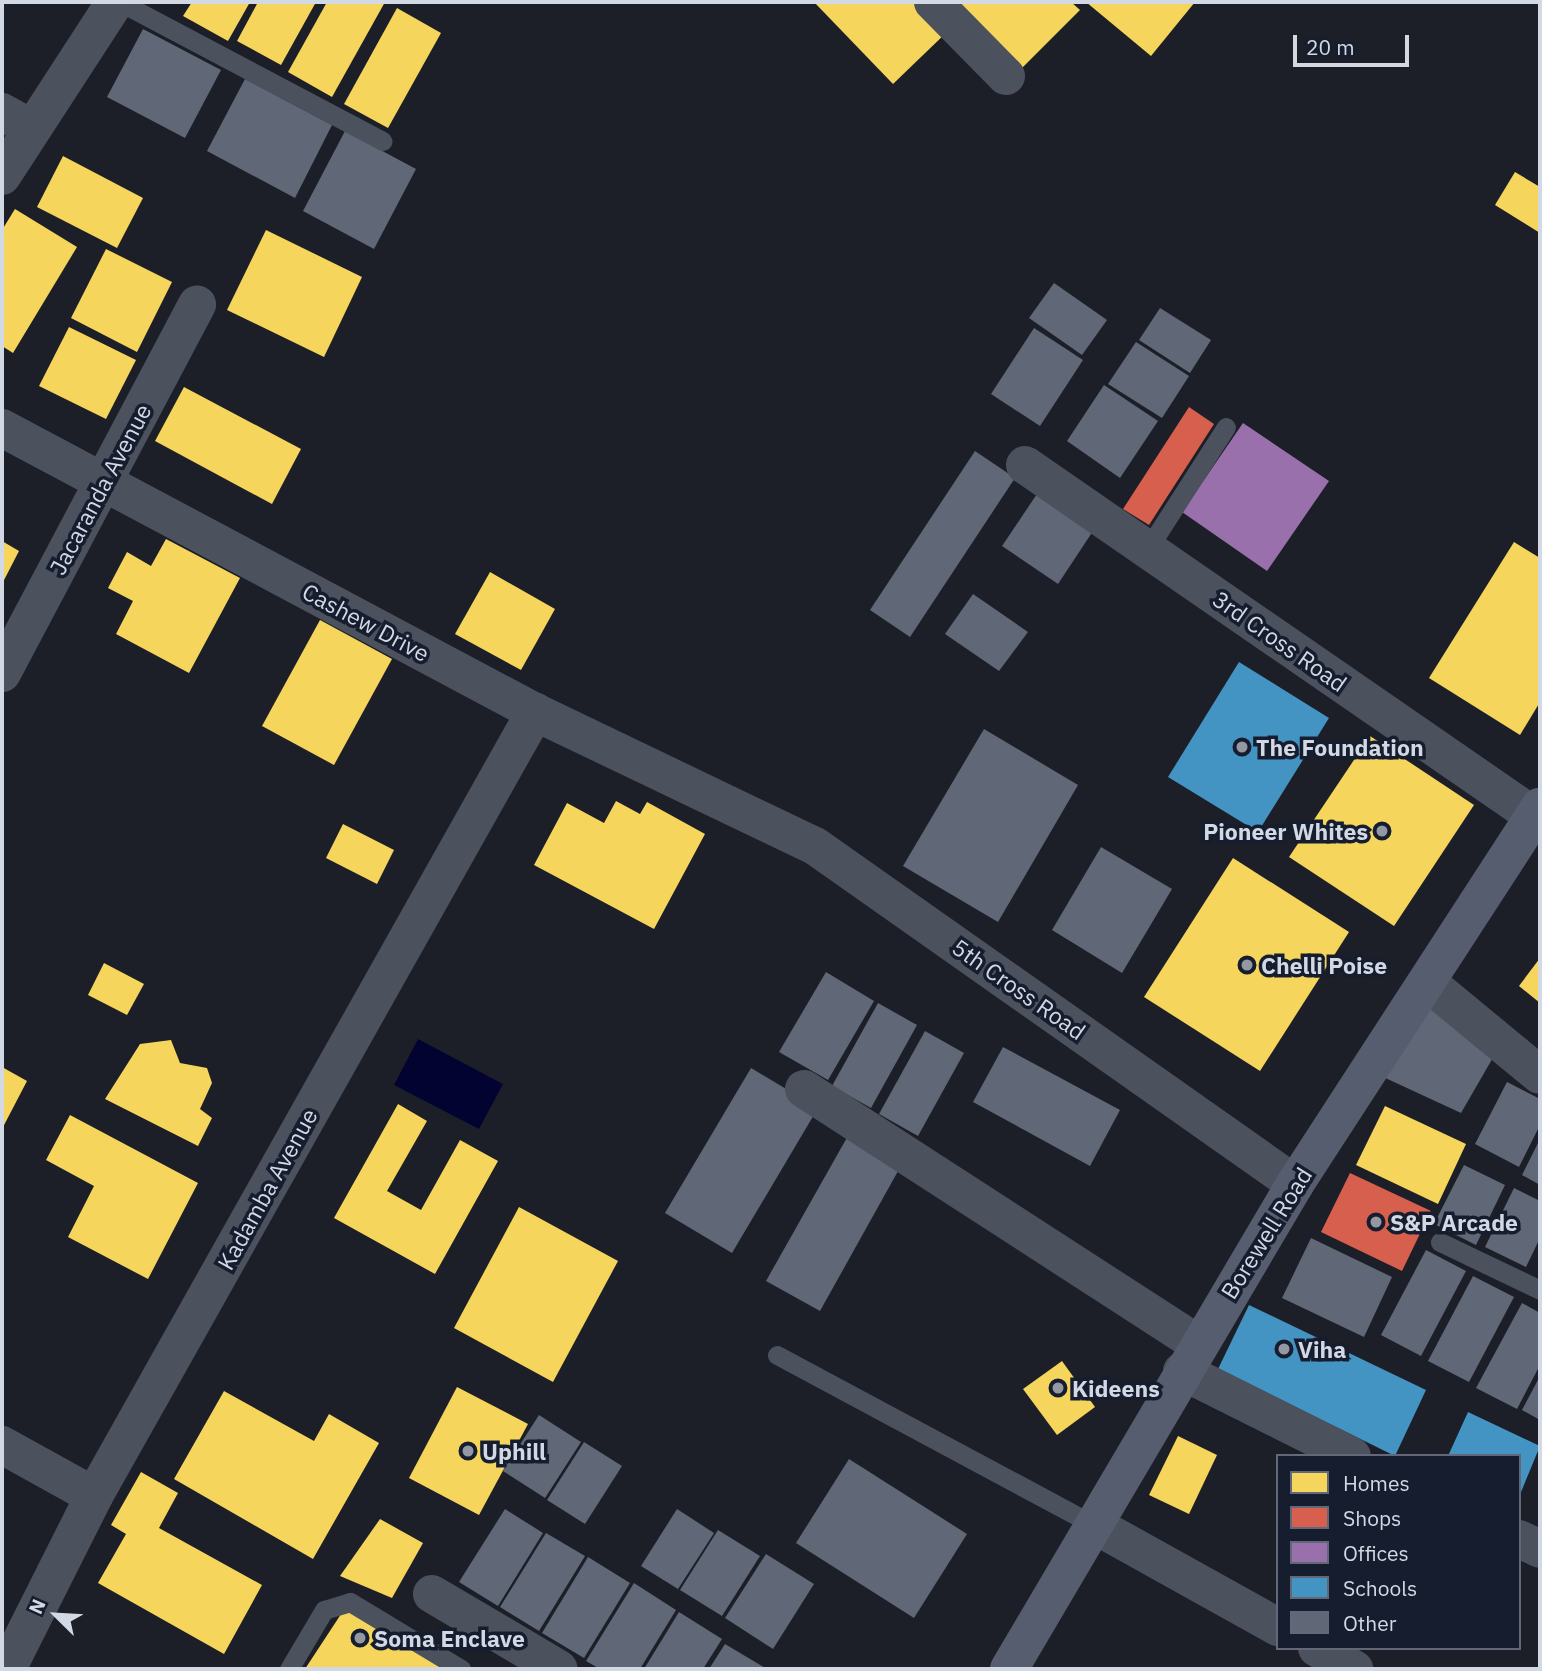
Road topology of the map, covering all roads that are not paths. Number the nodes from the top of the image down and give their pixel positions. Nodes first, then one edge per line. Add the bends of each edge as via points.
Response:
1 (118, 2) edge
2 (933, 2) edge
3 (1006, 76) dead end
4 (16, 120) edge
5 (382, 141) dead end
6 (2, 176) edge
7 (197, 304) dead end
8 (1226, 427) dead end
9 (2, 428) edge
10 (1025, 466) dead end
11 (104, 481) junction
12 (1147, 550) junction
13 (2, 673) edge
14 (535, 712) junction
15 (736, 804) joint
16 (1537, 812) edge
17 (1427, 982) junction
18 (1540, 1075) edge
19 (804, 1088) dead end
20 (1296, 1184) junction
21 (1440, 1242) dead end
22 (1540, 1290) edge
23 (777, 1355) dead end
24 (1190, 1357) junction
25 (2, 1445) edge
26 (1349, 1454) edge
27 (94, 1496) junction
28 (1098, 1527) junction
29 (1521, 1540) edge
30 (1540, 1549) edge
31 (432, 1594) dead end
32 (1276, 1626) edge
33 (1321, 1650) edge
34 (7, 1669) edge
35 (289, 1669) edge
36 (461, 1669) edge
37 (559, 1669) edge
38 (1009, 1669) edge
39 (1354, 1669) edge

1 - 4 street
1 - 5 lane
2 - 3 street
4 - 6 street
7 - 11 street, Jacaranda Avenue
8 - 12 lane
9 - 11 street, Cashew Drive
10 - 12 street, 3rd Cross Road
11 - 13 street, Jacaranda Avenue
11 - 14 street, Cashew Drive
12 - 16 street, 3rd Cross Road
14 - 15 street, Cashew Drive
14 - 27 street, Kadamba Avenue
15 - 20 street, 5th Cross Road via 815,846
16 - 17 street, Borewell Road
17 - 18 street
17 - 20 street, Borewell Road
19 - 24 street
20 - 24 street, Borewell Road
21 - 22 lane
23 - 28 lane
24 - 26 street
24 - 28 street, Borewell Road
25 - 27 street
27 - 34 street, Kadamba Avenue
28 - 32 street
28 - 38 street, Borewell Road
29 - 30 street
31 - 37 street
33 - 39 street
35 - 36 lane via 324,1610 350,1602

